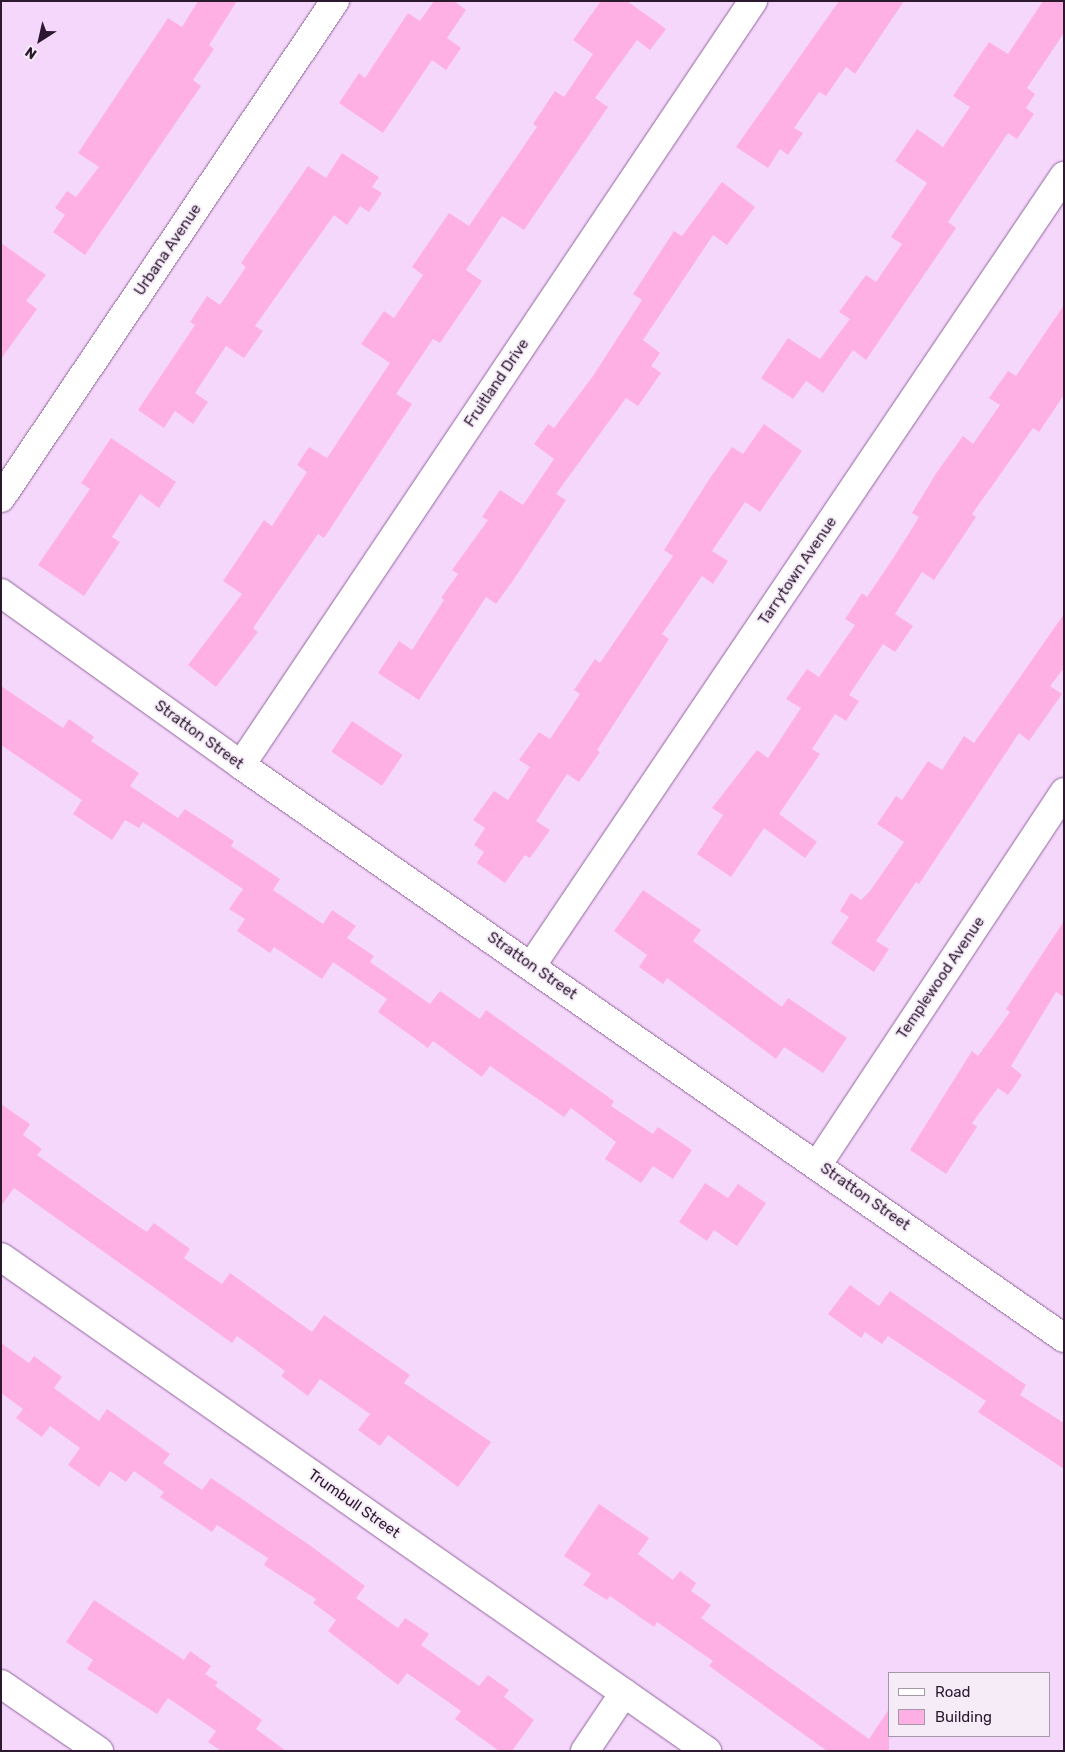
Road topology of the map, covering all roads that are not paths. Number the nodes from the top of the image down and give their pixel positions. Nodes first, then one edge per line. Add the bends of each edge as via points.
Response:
1 (336, 1) edge
2 (753, 1) edge
3 (1064, 176) edge
4 (1, 498) edge
5 (1, 593) edge
6 (241, 765) junction
7 (1064, 792) edge
8 (532, 965) junction
9 (818, 1164) junction
10 (1, 1257) edge
11 (1064, 1338) edge
12 (1, 1684) edge
13 (624, 1693) junction
14 (99, 1751) edge
15 (584, 1751) edge
16 (707, 1751) edge

1 - 4 street, Urbana Avenue
2 - 6 street, Fruitland Drive
3 - 8 street, Tarrytown Avenue
5 - 6 street, Stratton Street
6 - 8 street, Stratton Street
7 - 9 street, Templewood Avenue
8 - 9 street, Stratton Street
9 - 11 street, Stratton Street
10 - 13 street, Trumbull Street
12 - 14 street
13 - 15 street
13 - 16 street, Trumbull Street

